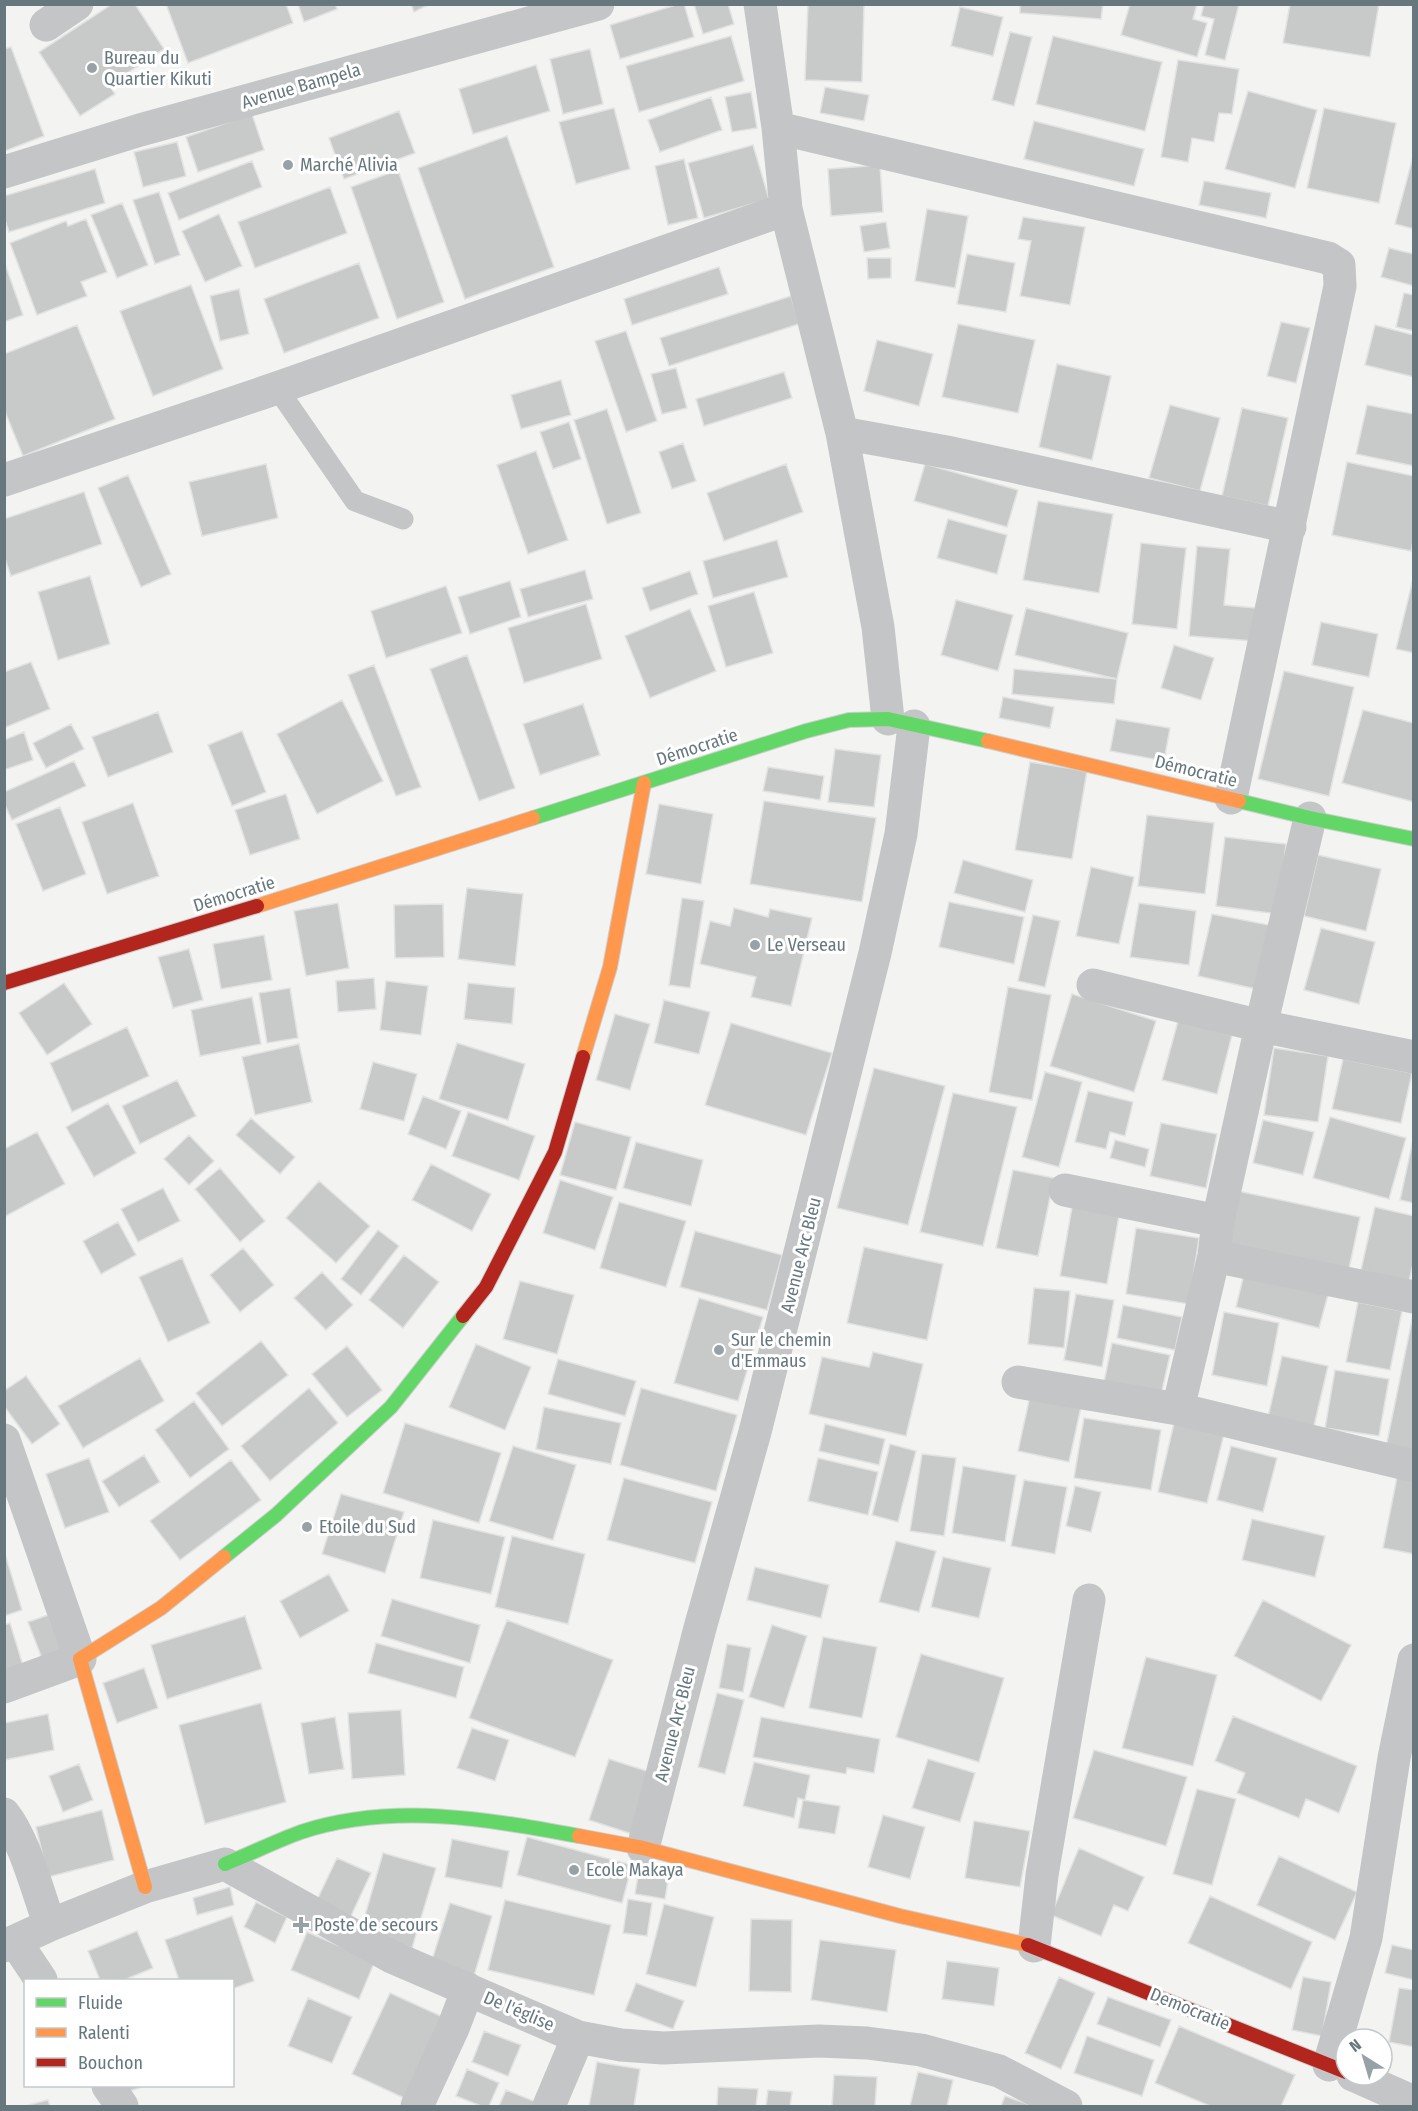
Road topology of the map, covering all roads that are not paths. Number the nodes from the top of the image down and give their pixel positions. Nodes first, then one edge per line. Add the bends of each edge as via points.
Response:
1 (77, 4) edge
2 (598, 4) edge
3 (760, 4) edge
4 (46, 25) dead end
5 (778, 128) junction
6 (4, 172) edge
7 (786, 209) junction
8 (277, 388) junction
9 (842, 433) junction
10 (4, 480) edge
11 (403, 519) dead end
12 (1290, 527) junction
13 (901, 722) junction
14 (644, 783) junction
15 (1231, 798) junction
16 (1310, 818) junction
17 (1413, 839) edge
18 (4, 983) edge
19 (1093, 985) dead end
20 (1261, 1026) junction
21 (1413, 1057) edge
22 (1065, 1190) dead end
23 (1218, 1221) junction
24 (1214, 1256) junction
25 (1413, 1297) edge
26 (1018, 1382) dead end
27 (1179, 1409) junction
28 (4, 1440) edge
29 (1413, 1466) edge
30 (1089, 1600) dead end
31 (80, 1659) junction
32 (1413, 1660) edge
33 (4, 1687) edge
34 (4, 1814) edge
35 (643, 1848) junction
36 (225, 1864) junction
37 (145, 1887) junction
38 (50, 1925) junction
39 (10, 1944) edge
40 (1034, 1946) junction
41 (39, 1979) edge
42 (468, 1989) junction
43 (1351, 2027) edge
44 (579, 2037) junction
45 (1334, 2067) edge
46 (109, 2087) edge
47 (1379, 2087) edge
48 (1413, 2102) edge
49 (122, 2106) edge
50 (417, 2106) edge
51 (549, 2106) edge
52 (1066, 2106) edge

1 - 4 street
2 - 6 street, Avenue Bampela via 140,130
3 - 5 street, Avenue Arc Bleu
5 - 7 street, Avenue Arc Bleu
5 - 12 street via 1328,258 1338,265 1340,286
7 - 8 street
7 - 9 street, Avenue Arc Bleu
8 - 10 street
8 - 11 lane via 355,501
9 - 12 street via 952,453
9 - 13 street, Avenue Arc Bleu via 878,627
12 - 15 street
13 - 14 street, Démocratie via 849,720
13 - 15 street, Démocratie
13 - 35 street, Avenue Arc Bleu via 901,834 872,965 764,1399
14 - 18 street, Démocratie
14 - 31 street via 610,967 555,1152 486,1287 391,1407 276,1515 161,1608
15 - 16 street, Démocratie
16 - 17 street, Démocratie
16 - 20 street
19 - 20 street
20 - 21 street
20 - 23 street
22 - 23 street
23 - 24 street
24 - 25 street
24 - 27 street
26 - 27 street
27 - 29 street
28 - 31 street
30 - 40 street via 1042,1875
31 - 33 street
31 - 37 street
32 - 43 street
34 - 38 street via 12,1823
35 - 36 street, Democratie via 514,1824 417,1814 363,1818 302,1832
35 - 40 street, Democratie via 900,1916
36 - 37 street
36 - 42 street, De l'église via 392,1957
37 - 38 street
38 - 39 street
39 - 41 street
40 - 45 street, Democratie
42 - 44 street, De l'église
42 - 50 street
44 - 51 street
44 - 52 street, De l'église via 663,2048 819,2042 921,2050 999,2071
46 - 49 street
47 - 48 street, Democratie

